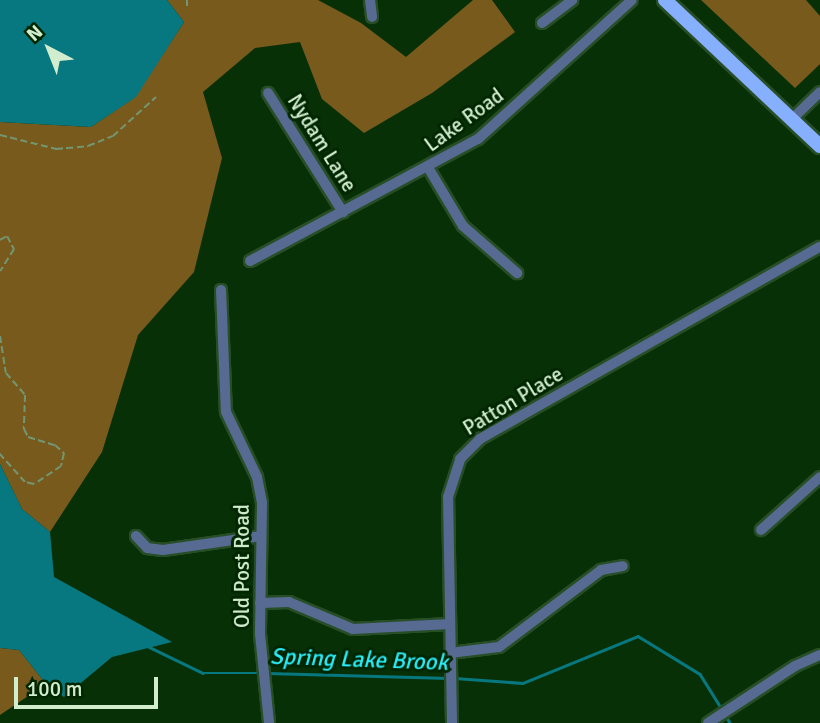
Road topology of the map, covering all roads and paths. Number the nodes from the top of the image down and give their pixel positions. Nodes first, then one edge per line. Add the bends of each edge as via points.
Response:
1 (187, 0) edge
2 (370, 0) edge
3 (572, 0) edge
4 (665, 0) edge
5 (625, 2) edge
6 (187, 6) dead end
7 (372, 17) dead end
8 (542, 23) dead end
9 (820, 92) edge
10 (268, 93) dead end
11 (156, 97) dead end
12 (791, 120) junction
13 (0, 135) edge
14 (820, 146) edge
15 (429, 169) junction
16 (343, 212) junction
17 (0, 240) edge
18 (820, 247) edge
19 (250, 261) dead end
20 (0, 271) edge
21 (517, 273) dead end
22 (221, 290) dead end
23 (0, 336) edge
24 (0, 454) edge
25 (820, 477) edge
26 (761, 530) dead end
27 (136, 536) dead end
28 (261, 536) junction
29 (623, 566) dead end
30 (260, 603) junction
31 (450, 624) junction
32 (450, 653) junction
33 (820, 655) edge
34 (269, 723) edge
35 (452, 723) edge
36 (708, 723) edge

1 - 6 path
2 - 7 street
3 - 8 street
4 - 12 main road
5 - 15 street, Lake Road via 504,118
9 - 12 street
10 - 16 street, Nydam Lane
11 - 13 path via 113,136 88,146 56,149
12 - 14 main road
15 - 16 street, Lake Road
15 - 21 street via 463,226
16 - 19 street, Lake Road
17 - 20 path via 7,236 14,249
18 - 31 street, Patton Place via 469,448 453,472 448,496
22 - 28 street, Old Post Road via 224,399 261,489
23 - 24 path via 6,373 25,395 28,437 55,445 64,453 61,466 34,484 25,482
25 - 26 street
27 - 28 street via 147,548 163,550
28 - 30 street, Old Post Road
29 - 32 street via 601,570 499,646
30 - 31 street via 289,601 353,629
30 - 34 street, Old Post Road
31 - 32 street, Patton Place
32 - 35 street, Patton Place
33 - 36 street via 795,666

